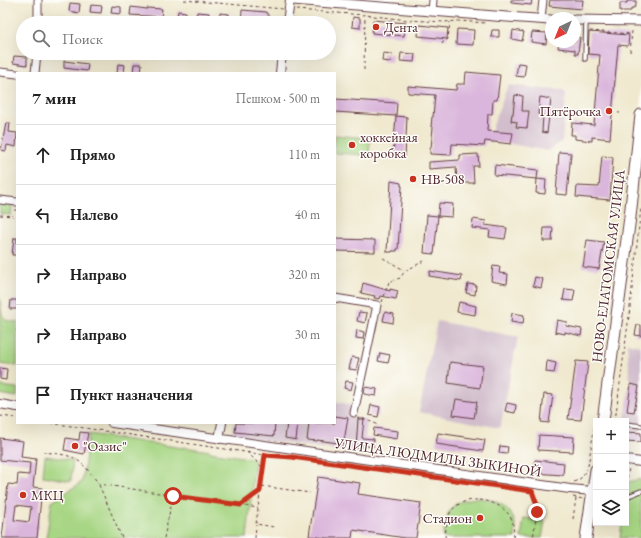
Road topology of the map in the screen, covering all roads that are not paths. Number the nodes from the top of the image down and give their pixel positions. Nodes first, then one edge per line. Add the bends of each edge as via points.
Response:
1 (38, 0) edge
2 (290, 0) edge
3 (293, 0) edge
4 (433, 0) edge
5 (543, 0) edge
6 (432, 11) junction
7 (38, 16) edge
8 (288, 16) edge
9 (541, 19) junction
10 (545, 19) edge
11 (581, 20) edge
12 (586, 20) junction
13 (641, 21) edge
14 (585, 59) dead end
15 (36, 60) edge
16 (281, 60) edge
17 (0, 72) edge
18 (35, 72) edge
19 (280, 72) edge
20 (16, 74) edge
21 (641, 115) edge
22 (0, 200) edge
23 (16, 202) edge
24 (336, 298) edge
25 (0, 404) edge
26 (16, 407) edge
27 (354, 413) road end
28 (600, 418) edge
29 (119, 424) edge
30 (222, 424) edge
31 (629, 424) edge
32 (641, 426) edge
33 (219, 439) junction
34 (641, 462) edge
35 (629, 463) edge
36 (641, 491) edge
37 (629, 496) edge
38 (593, 498) edge
39 (586, 538) edge

1 - 7 street
2 - 8 street
3 - 6 main road
4 - 6 street
5 - 9 street
6 - 9 main road
9 - 10 main road
11 - 12 main road
12 - 13 main road
12 - 14 lane
15 - 18 street
16 - 19 street
17 - 20 street
21 - 28 main road, НОВО-ЕЛАТОМСКАЯ УЛИЦА via 630,217
22 - 23 street
24 - 27 street via 377,305
25 - 26 street
29 - 33 street, УЛИЦА ЛЮДМИЛЫ ЗЫКИНОЙ
30 - 33 street
31 - 32 lane
33 - 38 street, УЛИЦА ЛЮДМИЛЫ ЗЫКИНОЙ via 570,489
34 - 35 street
36 - 37 lane
38 - 39 main road

